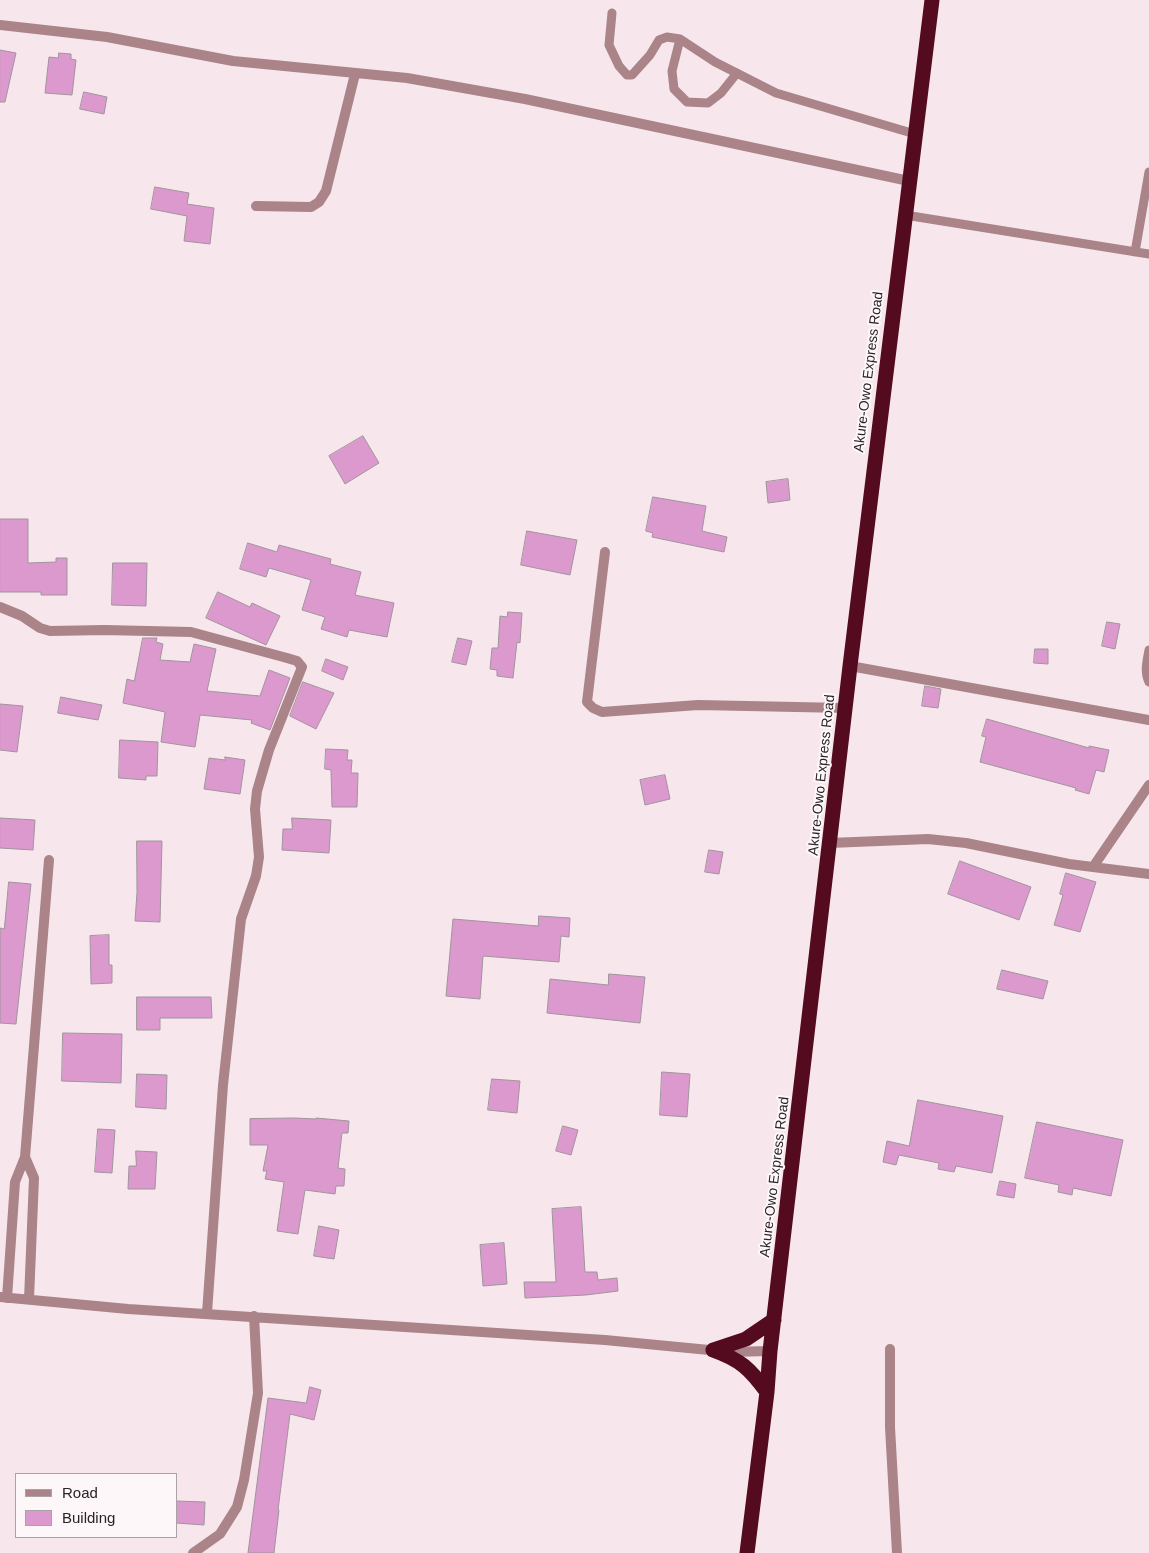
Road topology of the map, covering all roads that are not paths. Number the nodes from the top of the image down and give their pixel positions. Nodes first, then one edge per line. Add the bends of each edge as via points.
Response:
1 (932, 0) edge
2 (612, 13) dead end
3 (0, 26) edge
4 (680, 40) junction
5 (737, 73) junction
6 (355, 74) junction
7 (915, 134) junction
8 (1149, 172) edge
9 (909, 181) junction
10 (256, 206) dead end
11 (905, 215) junction
12 (1135, 252) junction
13 (1149, 254) edge
14 (605, 552) dead end
15 (0, 607) edge
16 (1149, 650) edge
17 (850, 666) junction
18 (1149, 682) edge
19 (845, 708) junction
20 (1149, 720) edge
21 (1149, 785) edge
22 (830, 843) junction
23 (49, 860) dead end
24 (1094, 867) junction
25 (1149, 874) edge
26 (25, 1157) junction
27 (4, 1298) edge
28 (29, 1299) junction
29 (207, 1313) junction
30 (254, 1316) junction
31 (774, 1320) junction
32 (890, 1349) dead end
33 (713, 1350) junction
34 (770, 1352) junction
35 (767, 1392) junction
36 (193, 1553) edge
37 (747, 1553) edge
38 (897, 1553) edge

1 - 7 highway, Akure-Owo Express Road
2 - 4 lane via 608,44 627,75 632,75 659,40 667,37
3 - 6 street via 107,37 233,61
4 - 5 lane
4 - 5 lane via 672,71 674,89 688,102 708,103
5 - 7 lane via 776,93
6 - 9 street via 407,78 525,100
6 - 10 street via 326,191 319,202 311,207
7 - 9 highway, Akure-Owo Express Road
8 - 12 lane
9 - 11 highway, Akure-Owo Express Road
11 - 12 lane
11 - 17 highway, Akure-Owo Express Road
12 - 13 lane
14 - 19 street via 587,702 593,708 602,712 698,705
15 - 29 street via 50,631 191,632 297,661 302,667 257,791 255,808 259,857 240,928 223,1085
16 - 18 lane via 1146,667
17 - 19 highway, Akure-Owo Express Road
17 - 20 street
19 - 22 highway, Akure-Owo Express Road
21 - 24 street
22 - 24 street via 966,842
22 - 31 highway, Akure-Owo Express Road
23 - 26 street
24 - 25 street
26 - 27 street via 16,1182
26 - 28 street via 34,1178
27 - 28 street
28 - 29 street
29 - 30 street
30 - 33 street
30 - 36 street via 258,1393 238,1507 220,1534
31 - 33 highway via 746,1339
31 - 34 highway, Akure-Owo Express Road
32 - 38 street via 890,1427
33 - 34 street
33 - 35 highway via 742,1363
34 - 35 highway, Akure-Owo Express Road
35 - 37 highway, Akure-Owo Express Road

